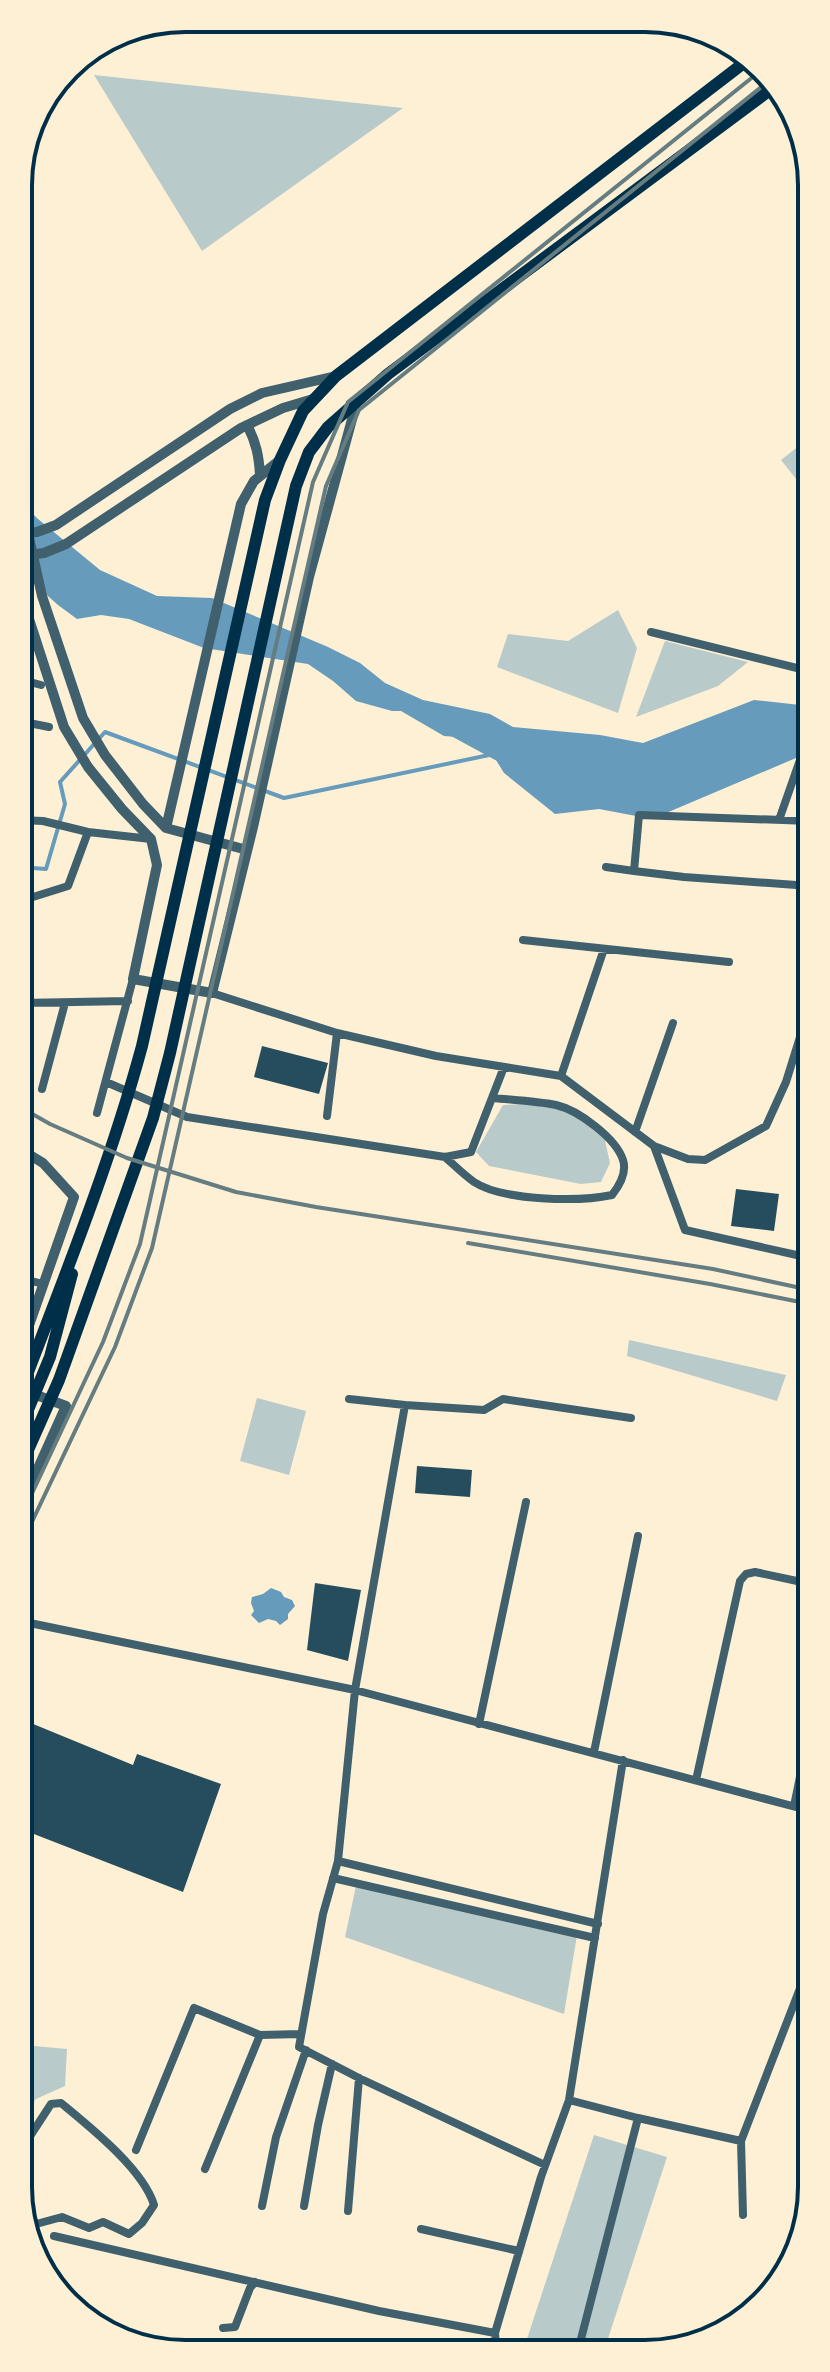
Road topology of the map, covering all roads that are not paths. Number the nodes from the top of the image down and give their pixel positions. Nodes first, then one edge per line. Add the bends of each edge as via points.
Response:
1 (740, 66) edge
2 (766, 93) edge
3 (336, 376) junction
4 (315, 398) junction
5 (357, 401) junction
6 (244, 427) junction
7 (280, 460) junction
8 (260, 475) junction
9 (32, 532) edge
10 (33, 555) joint
11 (32, 628) edge
12 (651, 632) dead end
13 (798, 668) edge
14 (32, 683) edge
15 (41, 685) dead end
16 (32, 724) edge
17 (49, 727) dead end
18 (798, 766) edge
19 (779, 820) junction
20 (32, 821) edge
21 (798, 821) edge
22 (166, 828) junction
23 (88, 832) junction
24 (151, 839) junction
25 (247, 850) junction
26 (606, 867) dead end
27 (634, 871) junction
28 (798, 885) edge
29 (32, 897) edge
30 (523, 940) dead end
31 (604, 949) junction
32 (729, 962) dead end
33 (133, 979) junction
34 (212, 993) junction
35 (128, 1001) junction
36 (32, 1003) edge
37 (65, 1003) junction
38 (673, 1023) dead end
39 (337, 1033) junction
40 (798, 1045) edge
41 (504, 1067) junction
42 (561, 1076) junction
43 (106, 1082) junction
44 (42, 1089) dead end
45 (493, 1098) junction
46 (97, 1113) dead end
47 (327, 1116) dead end
48 (635, 1132) junction
49 (654, 1146) junction
50 (32, 1156) edge
51 (445, 1157) junction
52 (83, 1227) junction
53 (798, 1255) edge
54 (32, 1281) edge
55 (43, 1284) junction
56 (32, 1316) edge
57 (32, 1360) edge
58 (32, 1395) edge
59 (349, 1399) dead end
60 (32, 1401) edge
61 (405, 1405) junction
62 (631, 1418) dead end
63 (32, 1435) edge
64 (32, 1441) edge
65 (50, 1442) junction
66 (32, 1482) edge
67 (526, 1502) dead end
68 (638, 1536) dead end
69 (798, 1581) edge
70 (32, 1623) edge
71 (355, 1690) junction
72 (479, 1724) junction
73 (594, 1752) junction
74 (623, 1760) junction
75 (696, 1780) junction
76 (798, 1786) edge
77 (794, 1806) junction
78 (798, 1807) edge
79 (338, 1861) junction
80 (333, 1878) junction
81 (435, 1885) junction
82 (475, 1894) junction
83 (433, 1901) junction
84 (472, 1910) junction
85 (598, 1924) junction
86 (595, 1938) junction
87 (798, 1994) edge
88 (301, 2034) junction
89 (260, 2035) junction
90 (306, 2050) junction
91 (332, 2064) junction
92 (359, 2078) junction
93 (569, 2100) junction
94 (638, 2118) junction
95 (32, 2133) edge
96 (741, 2141) junction
97 (136, 2150) dead end
98 (545, 2165) junction
99 (205, 2169) dead end
100 (262, 2206) dead end
101 (304, 2206) dead end
102 (348, 2211) dead end
103 (743, 2215) dead end
104 (62, 2217) junction
105 (37, 2224) edge
106 (421, 2229) dead end
107 (519, 2251) junction
108 (255, 2282) junction
109 (223, 2328) dead end
110 (495, 2333) junction
111 (581, 2339) edge
112 (496, 2340) edge

1 - 3 main road
2 - 5 main road
3 - 4 main road
3 - 9 street via 262,393 230,409 56,525
4 - 6 street
4 - 7 main road via 303,411
5 - 25 street via 305,595
5 - 64 main road via 309,452 296,486 153,1118
6 - 8 street via 255,441
6 - 10 street via 66,544
7 - 8 street
7 - 52 main road via 265,500 142,1046
8 - 22 street via 241,504
10 - 22 street via 83,718 105,755
11 - 24 street via 64,727 88,767
12 - 13 street
14 - 15 street
16 - 17 street
18 - 19 street
19 - 21 street
19 - 27 street via 639,815
20 - 23 street
22 - 25 street
23 - 24 street
23 - 29 street via 68,886
24 - 33 street via 157,865
25 - 34 street
26 - 27 street
27 - 28 street
30 - 31 street
31 - 32 street
31 - 42 street
33 - 34 street
33 - 35 street
34 - 39 street
35 - 37 street
35 - 43 street
36 - 37 street
37 - 44 street
38 - 48 street
39 - 41 street
39 - 47 street
40 - 49 street via 766,1126 705,1160
41 - 42 street
41 - 45 street
42 - 48 street
43 - 46 street
43 - 51 street via 187,1117
45 - 51 street via 471,1152
45 - 51 street via 559,1105 589,1120 624,1163 612,1195 591,1200 517,1197 476,1184
48 - 49 street
49 - 53 street via 685,1230
50 - 55 street via 74,1197
52 - 57 main road
52 - 60 main road via 50,1357
54 - 55 street
55 - 56 street
58 - 65 street via 66,1406
59 - 61 street
61 - 62 street via 484,1410 503,1399
61 - 71 street
63 - 65 street
65 - 66 street
67 - 72 street
68 - 73 street
69 - 75 street via 755,1572 740,1581
70 - 71 street
71 - 72 street
71 - 79 street
72 - 73 street
73 - 74 street
74 - 75 street
74 - 85 street
75 - 77 street
76 - 77 street
77 - 78 street
79 - 80 street
79 - 81 street
80 - 83 street
80 - 88 street
81 - 82 street
81 - 83 street
82 - 84 street
82 - 85 street
83 - 84 street
84 - 86 street
85 - 86 street
86 - 93 street
87 - 96 street
88 - 89 street
88 - 90 street via 299,2047
89 - 97 street via 194,2008
89 - 99 street
90 - 91 street
90 - 100 street via 276,2137
91 - 92 street
91 - 101 street
92 - 98 street
92 - 102 street
93 - 94 street
93 - 98 street
94 - 96 street
94 - 111 street
95 - 104 street via 51,2104 61,2103 114,2148 154,2205 129,2234 103,2222 89,2228
96 - 103 street
98 - 107 street
104 - 105 street
104 - 108 street via 56,2236
106 - 107 street
107 - 110 street
108 - 109 street via 235,2327
108 - 110 street
110 - 112 street

